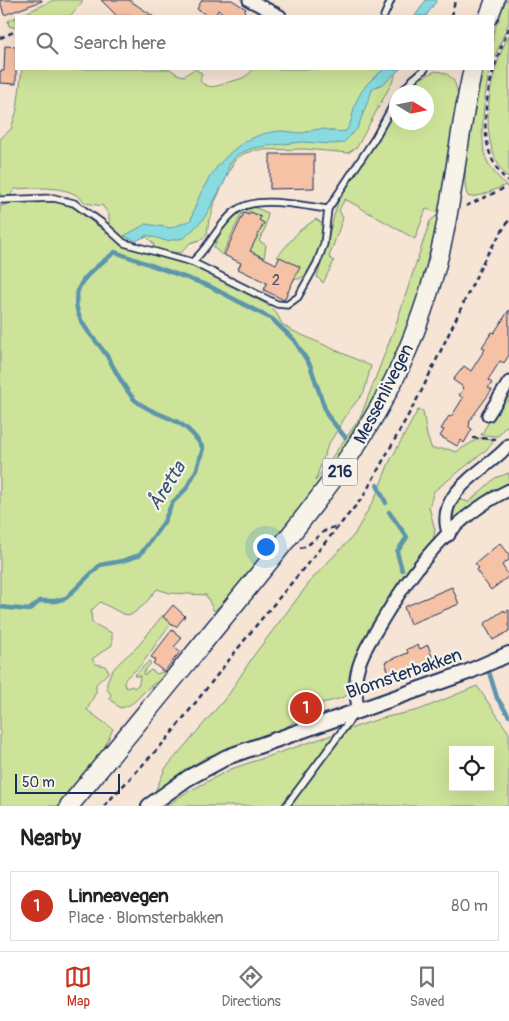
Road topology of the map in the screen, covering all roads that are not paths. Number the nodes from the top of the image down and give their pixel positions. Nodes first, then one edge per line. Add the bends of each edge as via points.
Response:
1 (249, 0) edge
2 (391, 0) edge
3 (495, 0) edge
4 (278, 15) edge
5 (384, 15) edge
6 (489, 15) edge
7 (424, 70) edge
8 (470, 70) edge
9 (408, 85) edge
10 (389, 113) edge
11 (0, 200) edge
12 (328, 209) junction
13 (192, 262) junction
14 (509, 382) edge
15 (488, 414) dead end
16 (508, 446) edge
17 (509, 490) edge
18 (449, 534) junction
19 (509, 654) edge
20 (358, 709) junction
21 (69, 806) edge
22 (149, 806) edge
23 (286, 806) edge

1 - 4 street
2 - 5 lane
3 - 6 main road
7 - 9 lane
8 - 21 main road, Messenlivegen / 216 via 443,240 414,334 388,393 339,474
10 - 12 lane
11 - 13 lane via 54,198 74,203 124,243
12 - 13 lane via 261,202 246,204 233,212 209,246
12 - 13 lane via 324,244 317,263 298,297 287,305 277,304
14 - 15 street
16 - 18 street via 451,499 445,522
17 - 18 street via 480,506
18 - 20 street via 412,575 365,651 356,679
19 - 20 street, Blomsterbakken via 468,672
20 - 22 street, Blomsterbakken via 220,760
20 - 23 lane

